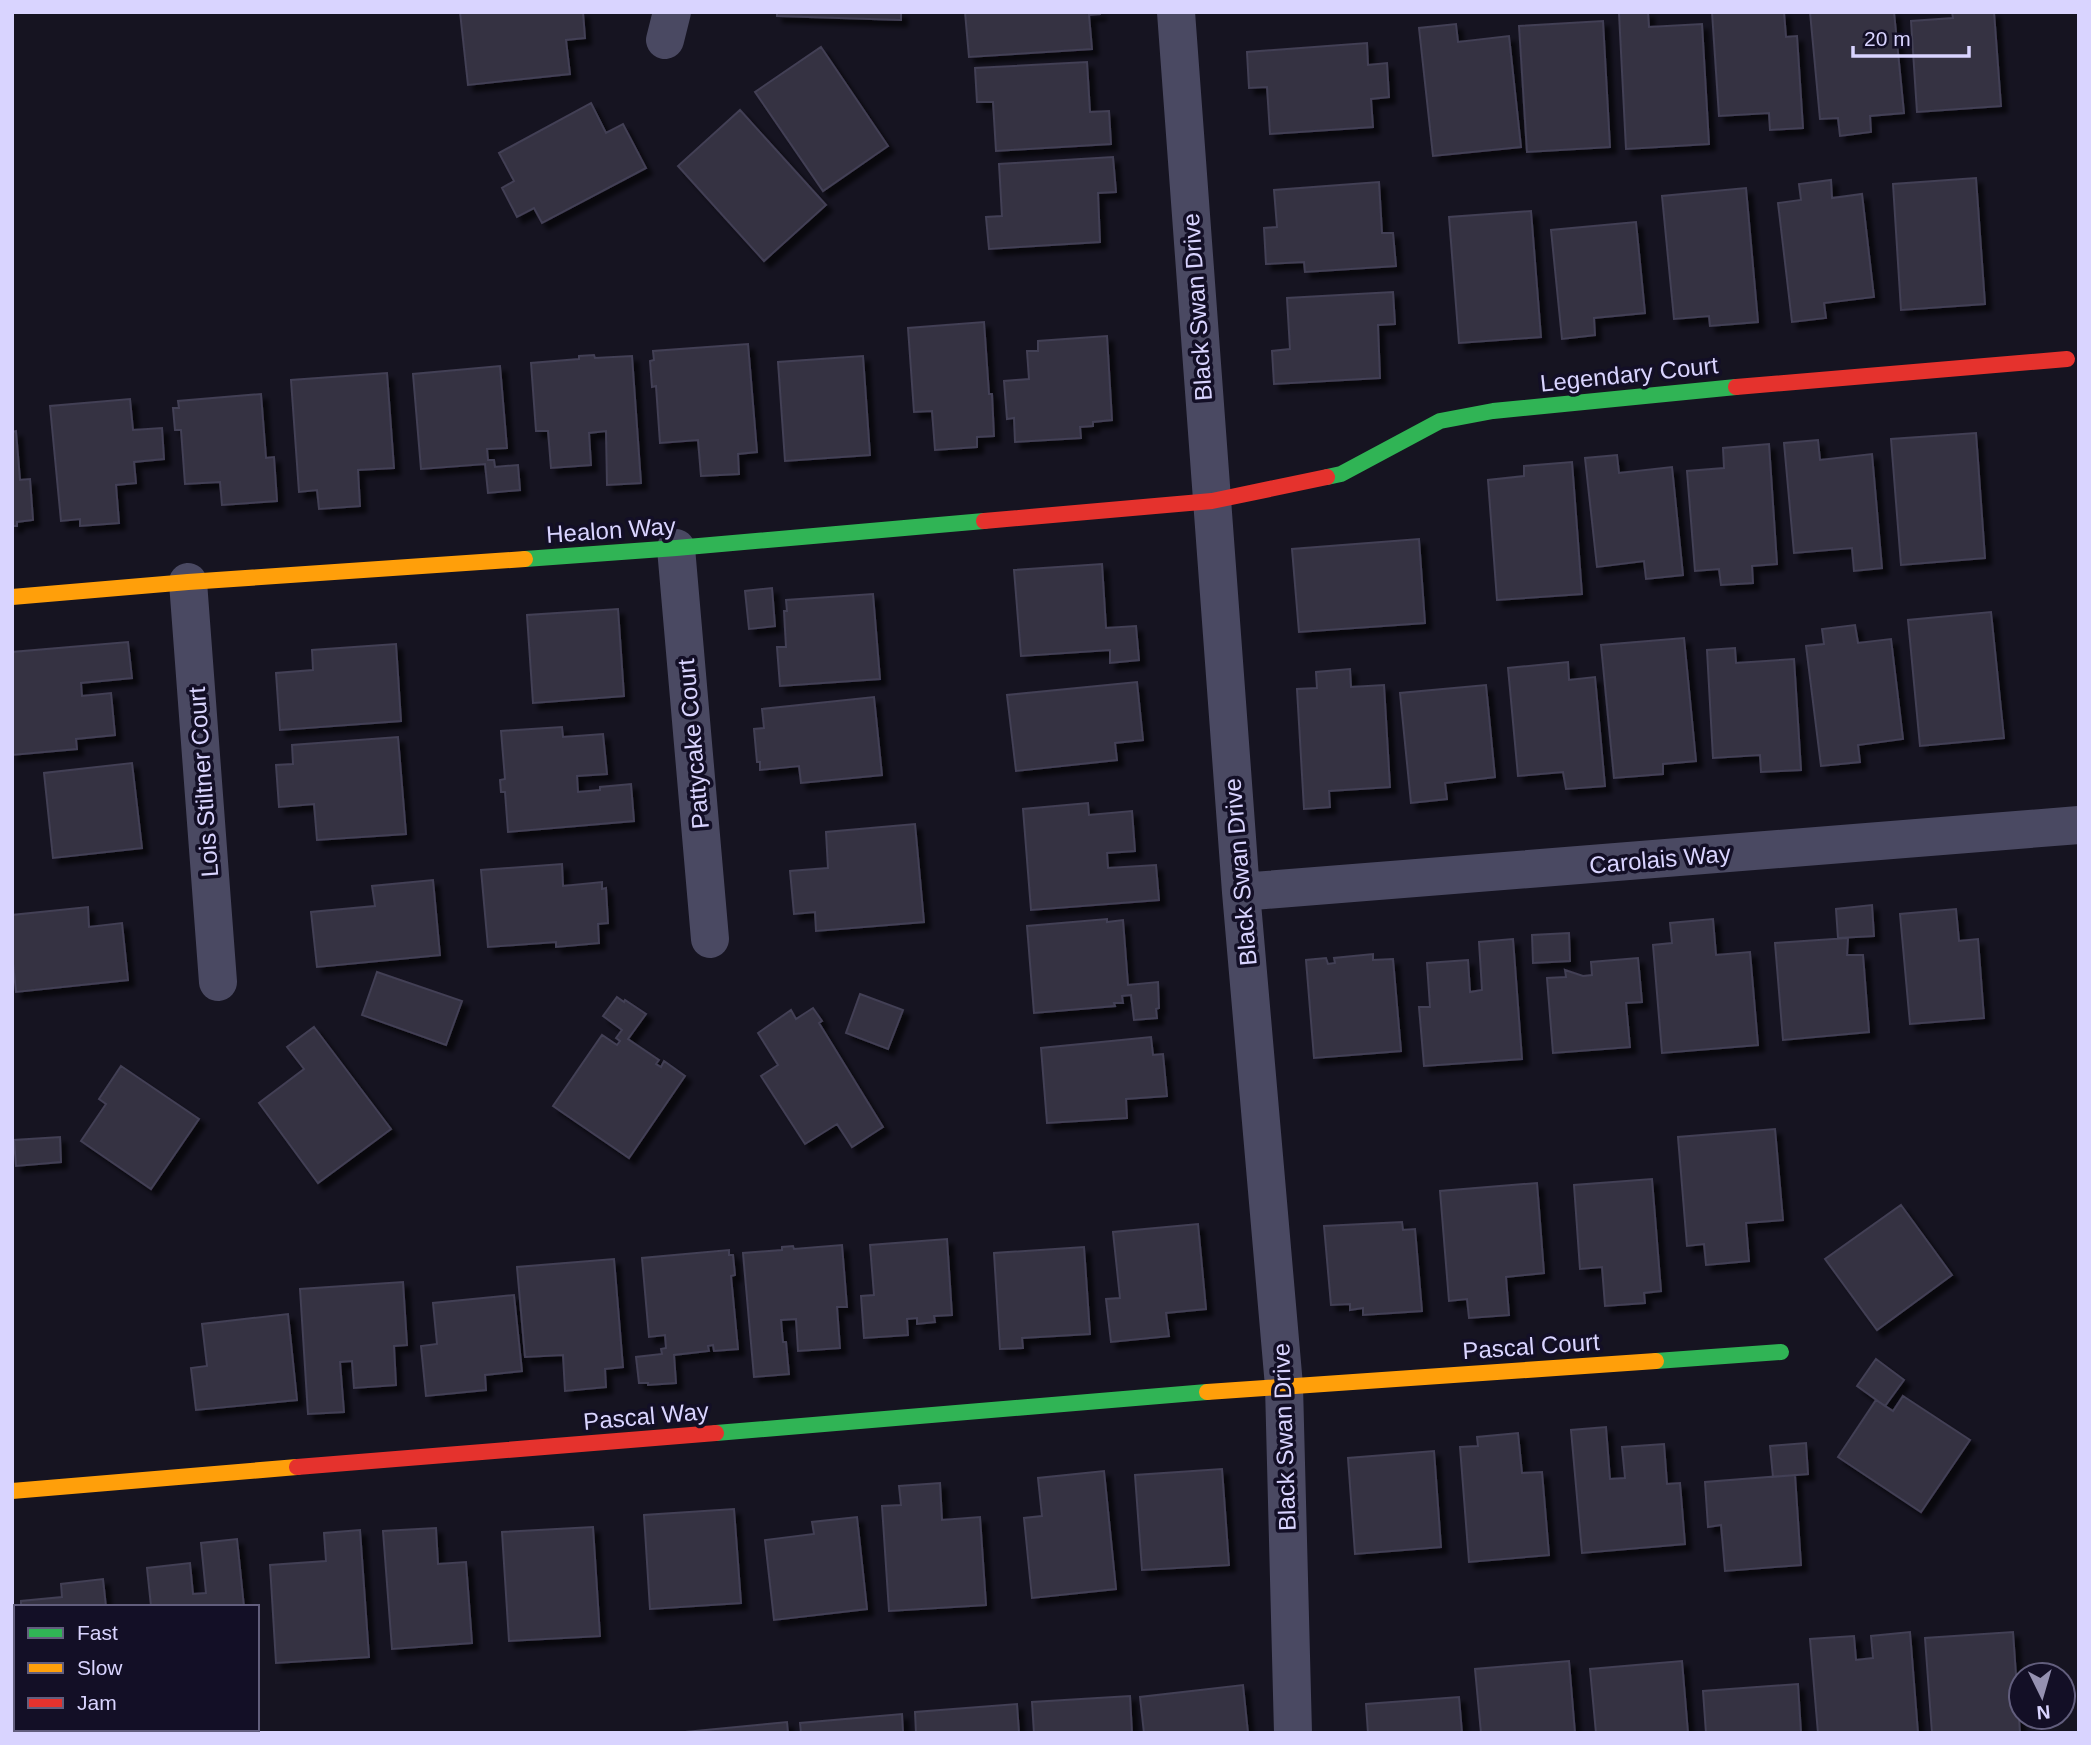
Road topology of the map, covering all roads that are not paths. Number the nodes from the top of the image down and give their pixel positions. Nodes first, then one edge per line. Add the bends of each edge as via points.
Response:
1 (1175, 12) edge
2 (2067, 359) dead end
3 (1212, 501) junction
4 (676, 548) junction
5 (188, 582) junction
6 (12, 597) edge
7 (2079, 825) edge
8 (1241, 892) junction
9 (710, 939) dead end
10 (218, 982) dead end
11 (1781, 1352) dead end
12 (1284, 1386) junction
13 (12, 1491) edge
14 (1293, 1733) edge

1 - 3 street, Black Swan Drive
2 - 3 street, Legendary Court via 1493,411 1440,421 1341,474
3 - 4 street, Healon Way
3 - 8 street, Black Swan Drive
4 - 5 street, Healon Way
4 - 9 street, Pattycake Court
5 - 6 street, Healon Way
5 - 10 street, Lois Stiltner Court
7 - 8 street, Carolais Way
8 - 12 street, Black Swan Drive
11 - 12 street, Pascal Court
12 - 13 street, Pascal Way
12 - 14 street, Black Swan Drive

